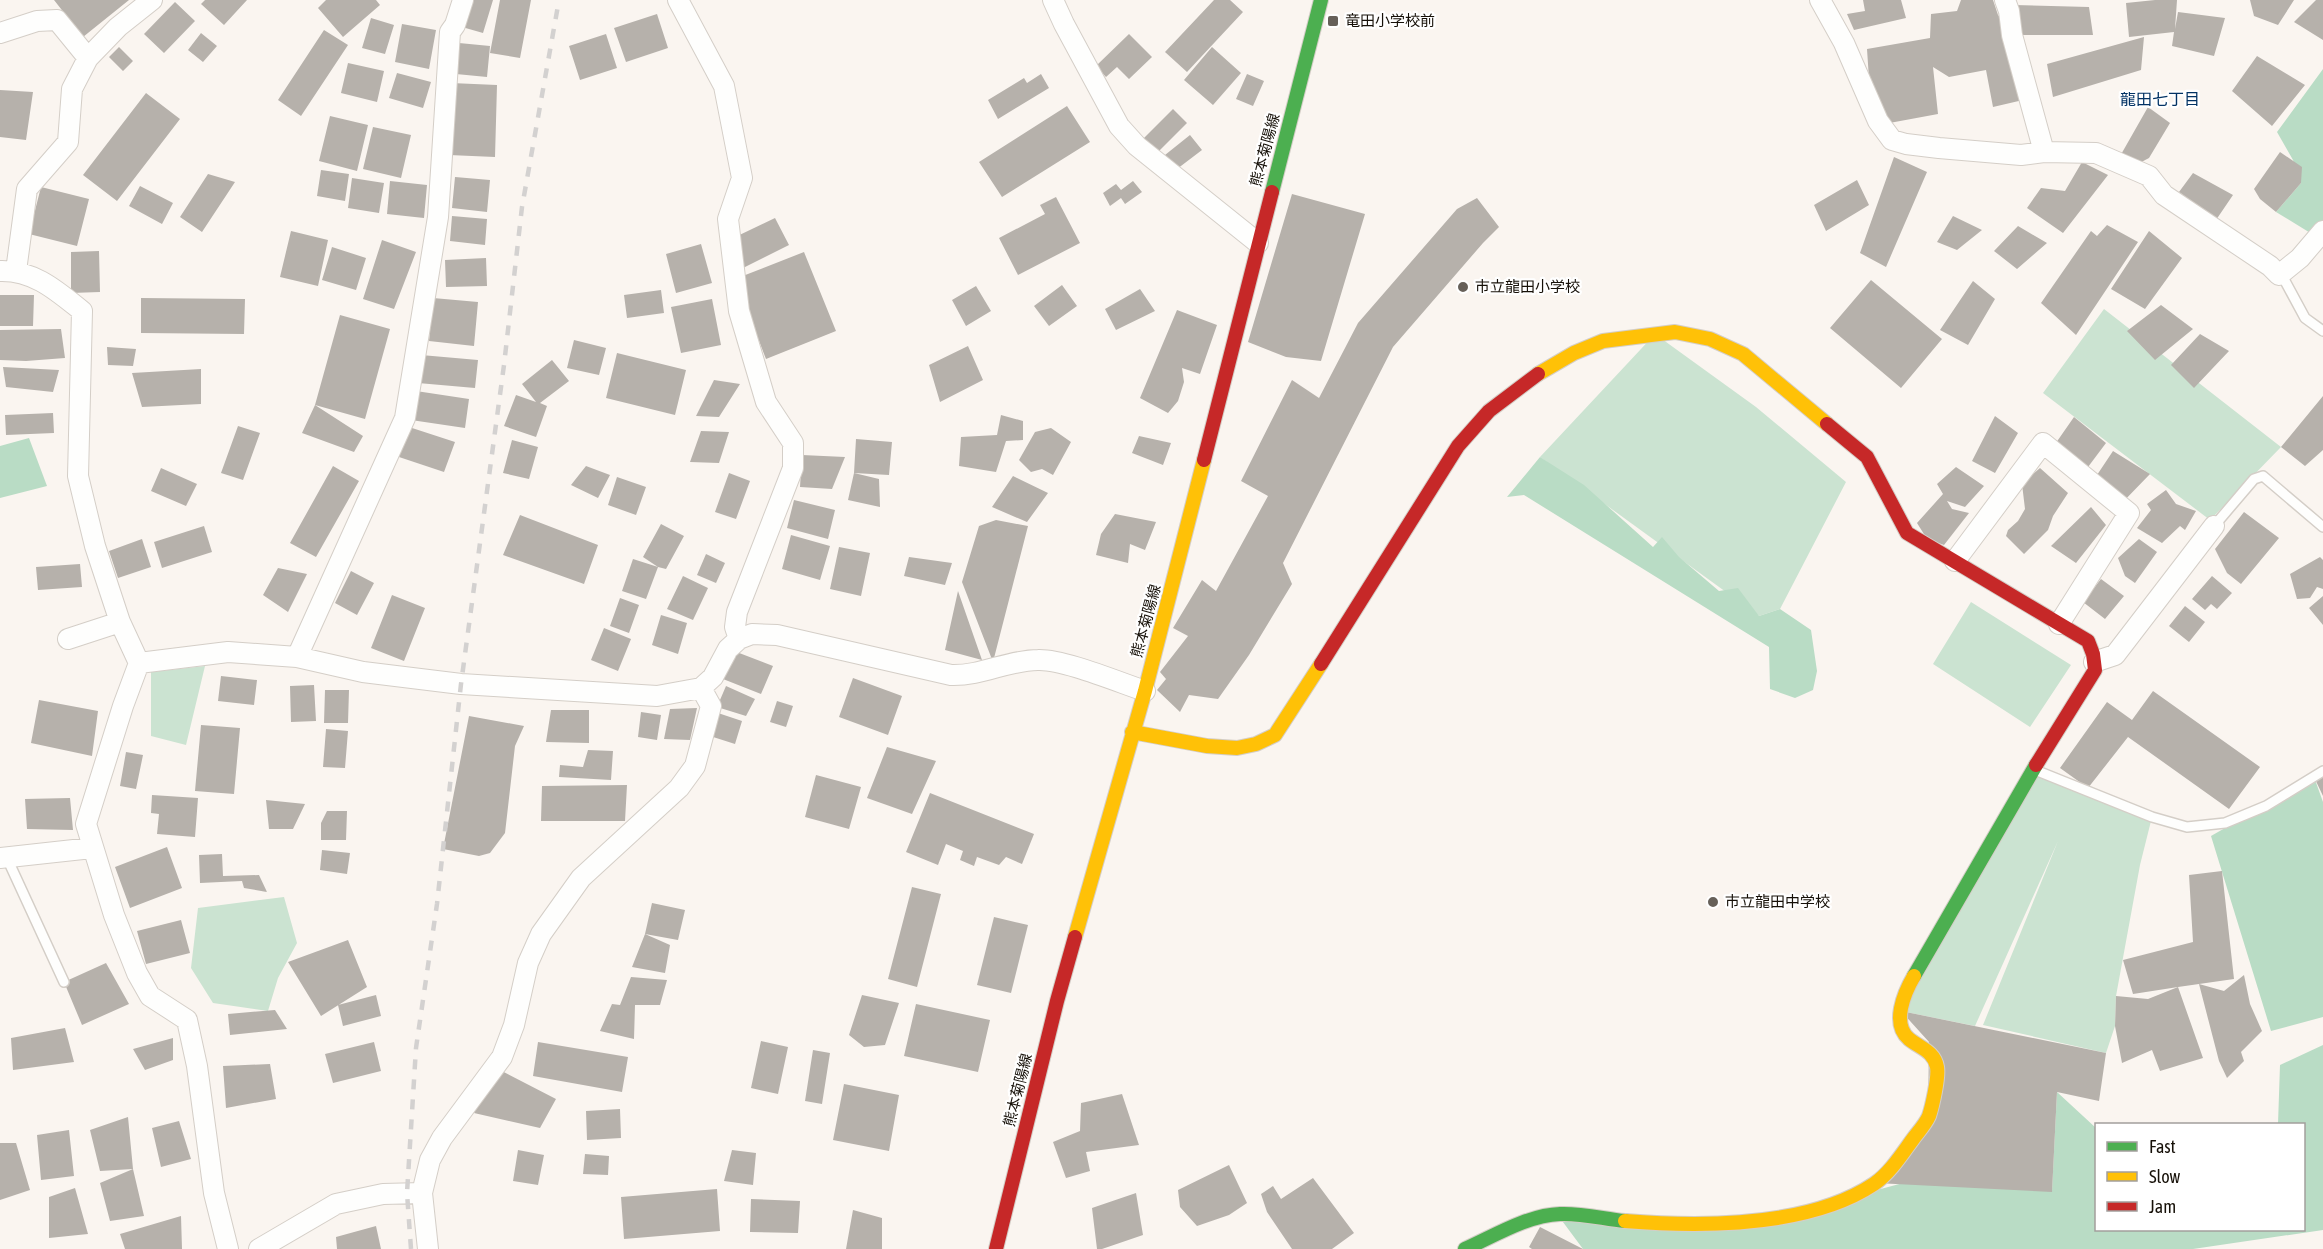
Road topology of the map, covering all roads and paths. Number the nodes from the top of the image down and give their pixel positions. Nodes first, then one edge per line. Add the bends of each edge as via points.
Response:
1 (153, 0) edge
2 (463, 0) edge
3 (678, 0) edge
4 (1053, 0) edge
5 (1321, 0) edge
6 (1821, 0) edge
7 (2005, 0) edge
8 (0, 33) edge
9 (88, 58) junction
10 (2044, 152) junction
11 (2323, 231) edge
12 (1258, 243) junction
13 (8, 271) edge
14 (2279, 275) junction
15 (2323, 330) edge
16 (2214, 526) joint
17 (2323, 527) edge
18 (1955, 561) junction
19 (120, 622) junction
20 (2059, 624) junction
21 (68, 639) dead end
22 (739, 639) junction
23 (297, 657) junction
24 (2094, 662) junction
25 (139, 663) junction
26 (701, 688) junction
27 (1145, 691) junction
28 (1132, 732) junction
29 (2033, 770) junction
30 (2323, 771) edge
31 (92, 848) junction
32 (3, 857) edge
33 (64, 982) dead end
34 (422, 1193) junction
35 (228, 1249) edge
36 (259, 1249) edge
37 (428, 1249) edge
38 (996, 1249) edge
39 (1465, 1249) edge

1 - 9 street via 118,27
2 - 23 street via 450,32 438,217 405,418
3 - 22 street via 724,86 742,178 728,219 739,311 766,402 793,443 793,468 737,612 735,627
4 - 12 street via 1119,126 1137,146
5 - 12 street, 熊本菊陽線
6 - 10 street via 1878,121 1892,140 2021,155
7 - 10 street
8 - 9 street via 37,21 57,20
9 - 13 street via 72,89 68,142 27,189
10 - 14 street via 2096,153 2149,176 2164,195
11 - 14 street
12 - 27 street, 熊本菊陽線
13 - 19 street via 45,282 82,311 78,476 95,546
14 - 15 lane via 2305,318
16 - 17 lane via 2254,479 2263,476
16 - 24 street via 2115,655
18 - 20 street
18 - 20 street via 2043,442 2129,513
18 - 28 street via 1907,533 1895,517 1880,474 1868,457 1743,354 1710,339 1675,332 1603,341 1529,379 1489,411 1458,446 1275,735 1248,747 1225,748
19 - 21 street
19 - 25 street
20 - 24 street via 2088,641
22 - 26 street
22 - 27 street via 752,634 777,635 951,675 982,672 1018,661 1052,661
23 - 25 street via 228,651
23 - 26 street via 363,672 461,684 657,696
24 - 29 street via 2095,670
25 - 31 street via 86,824
26 - 34 street via 711,706 695,766 680,788 580,878 541,934 528,963 502,1057 442,1138 430,1160
27 - 28 street, 熊本菊陽線
28 - 38 street, 熊本菊陽線 via 1057,1001
29 - 30 lane via 2152,818 2187,827 2225,823 2266,806
29 - 39 street via 1901,1003 1899,1025 1905,1038 1929,1052 1938,1065 1928,1119 1876,1183 1834,1204 1761,1221 1636,1222 1557,1214
31 - 32 street
31 - 35 street via 137,973 150,996 186,1020 197,1066 214,1193
32 - 33 lane
34 - 36 street via 383,1194 336,1204
34 - 37 street

